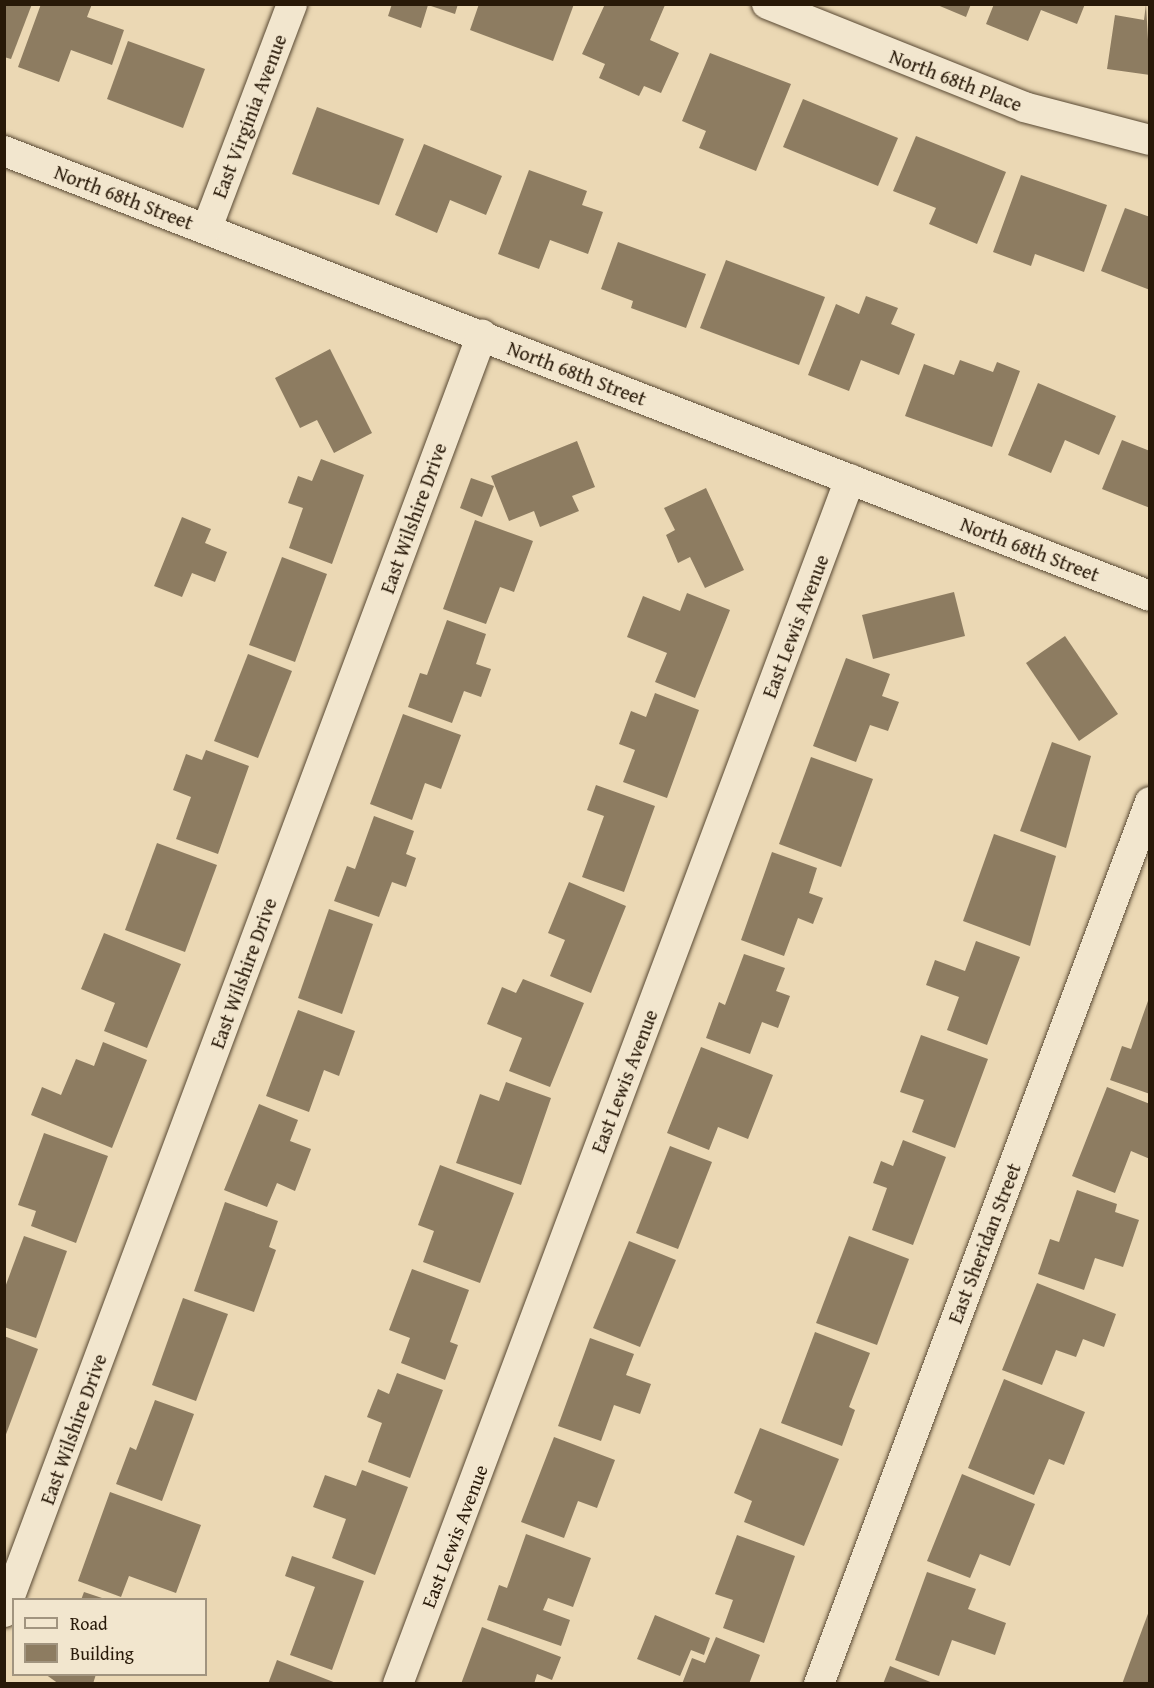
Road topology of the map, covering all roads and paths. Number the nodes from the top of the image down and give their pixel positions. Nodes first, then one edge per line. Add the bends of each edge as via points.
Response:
1 (292, 4) edge
2 (767, 4) edge
3 (1149, 140) edge
4 (4, 151) edge
5 (207, 228) junction
6 (482, 335) junction
7 (850, 479) junction
8 (1149, 596) edge
9 (1149, 802) edge
10 (4, 1612) edge
11 (398, 1683) edge
12 (819, 1683) edge

1 - 5 street, East Virginia Avenue
2 - 3 street, North 68th Place via 1024,107
4 - 5 street, North 68th Street
5 - 6 street, North 68th Street
6 - 7 street, North 68th Street
6 - 10 street, East Wilshire Drive
7 - 8 street, North 68th Street
7 - 11 street, East Lewis Avenue
9 - 12 street, East Sheridan Street

